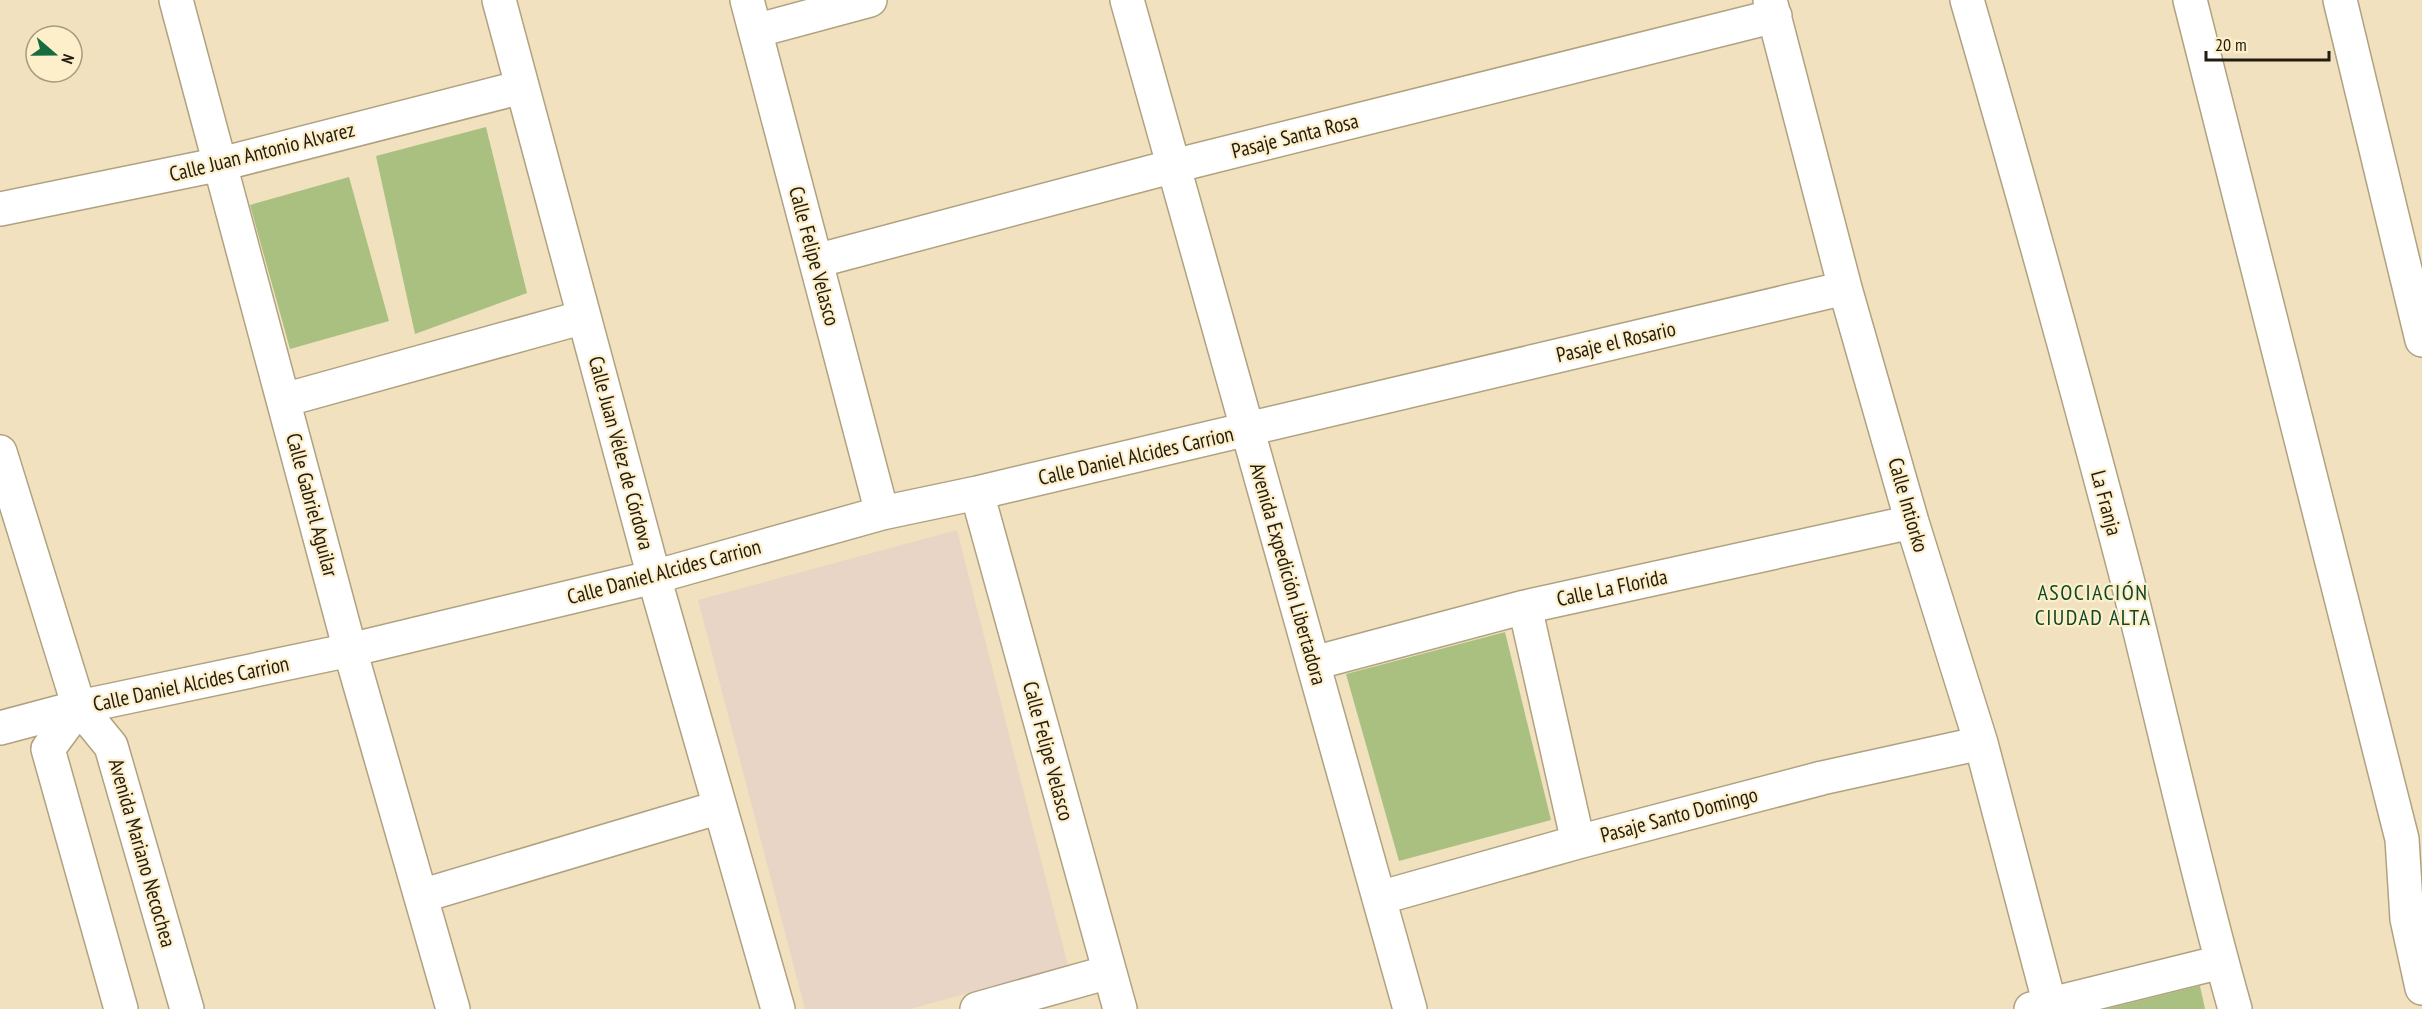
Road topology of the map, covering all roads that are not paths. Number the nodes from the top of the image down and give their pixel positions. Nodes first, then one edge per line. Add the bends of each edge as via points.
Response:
1 (176, 0) edge
2 (499, 0) edge
3 (870, 0) edge
4 (1127, 0) edge
5 (1967, 0) edge
6 (2190, 0) edge
7 (2340, 0) edge
8 (1772, 8) edge
9 (751, 15) edge
10 (522, 87) junction
11 (221, 164) junction
12 (1174, 166) junction
13 (0, 209) edge
14 (816, 261) junction
15 (1845, 288) junction
16 (584, 317) junction
17 (2422, 340) edge
18 (284, 400) junction
19 (1248, 430) junction
20 (0, 452) edge
21 (977, 493) junction
22 (882, 513) junction
23 (1912, 522) junction
24 (654, 577) junction
25 (1525, 607) junction
26 (350, 650) junction
27 (1314, 663) junction
28 (79, 707) junction
29 (0, 728) edge
30 (1981, 743) junction
31 (720, 807) junction
32 (1578, 842) junction
33 (421, 896) junction
34 (1379, 898) junction
35 (2222, 962) junction
36 (1109, 972) junction
37 (2422, 988) edge
38 (2044, 1008) edge
39 (121, 1009) edge
40 (188, 1009) edge
41 (453, 1009) edge
42 (778, 1009) edge
43 (977, 1009) edge
44 (1120, 1009) edge
45 (1410, 1009) edge
46 (2235, 1009) edge

1 - 11 street, Calle Gabriel Aguilar
2 - 10 street, Calle Juan Vélez de Córdova
3 - 9 street
4 - 12 street, Avenida Expedición Libertadora
5 - 35 street, La Franja via 2025,199 2125,573
6 - 37 street via 2402,839 2407,919
7 - 17 street
8 - 12 street, Pasaje Santa Rosa
8 - 15 street, Calle Intiorko
9 - 14 street, Calle Felipe Velasco
10 - 11 street, Calle Juan Antonio Alvarez
10 - 16 street, Calle Juan Vélez de Córdova
11 - 13 street, Calle Juan Antonio Alvarez
11 - 18 street, Calle Gabriel Aguilar
12 - 14 street, Pasaje Santa Rosa
12 - 19 street, Avenida Expedición Libertadora
14 - 22 street, Calle Felipe Velasco
15 - 19 street, Pasaje el Rosario
15 - 23 street, Calle Intiorko
16 - 18 street
16 - 24 street, Calle Juan Vélez de Córdova
18 - 26 street, Calle Gabriel Aguilar
19 - 21 street, Calle Daniel Alcides Carrion
19 - 27 street, Avenida Expedición Libertadora
20 - 28 street, Avenida Mariano Necochea
21 - 22 street, Calle Daniel Alcides Carrion
21 - 36 street, Calle Felipe Velasco
22 - 24 street, Calle Daniel Alcides Carrion
23 - 25 street, Calle La Florida
23 - 30 street, Calle Intiorko
24 - 26 street, Calle Daniel Alcides Carrion
24 - 31 street, Calle Juan Vélez de Córdova
25 - 27 street, Calle La Florida
25 - 32 street
26 - 28 street, Calle Daniel Alcides Carrion
26 - 33 street, Calle Gabriel Aguilar
27 - 34 street, Avenida Expedición Libertadora
28 - 29 street, Calle Daniel Alcides Carrion
28 - 39 street via 48,749
28 - 40 street, Avenida Mariano Necochea via 111,746
30 - 32 street, Pasaje Santo Domingo via 1822,778
30 - 38 street, Calle Intiorko
31 - 33 street
31 - 42 street, Calle Juan Vélez de Córdova
32 - 34 street, Pasaje Santo Domingo
33 - 41 street, Calle Gabriel Aguilar
34 - 45 street, Avenida Expedición Libertadora
35 - 38 street
35 - 46 street, La Franja
36 - 43 street
36 - 44 street, Calle Felipe Velasco

